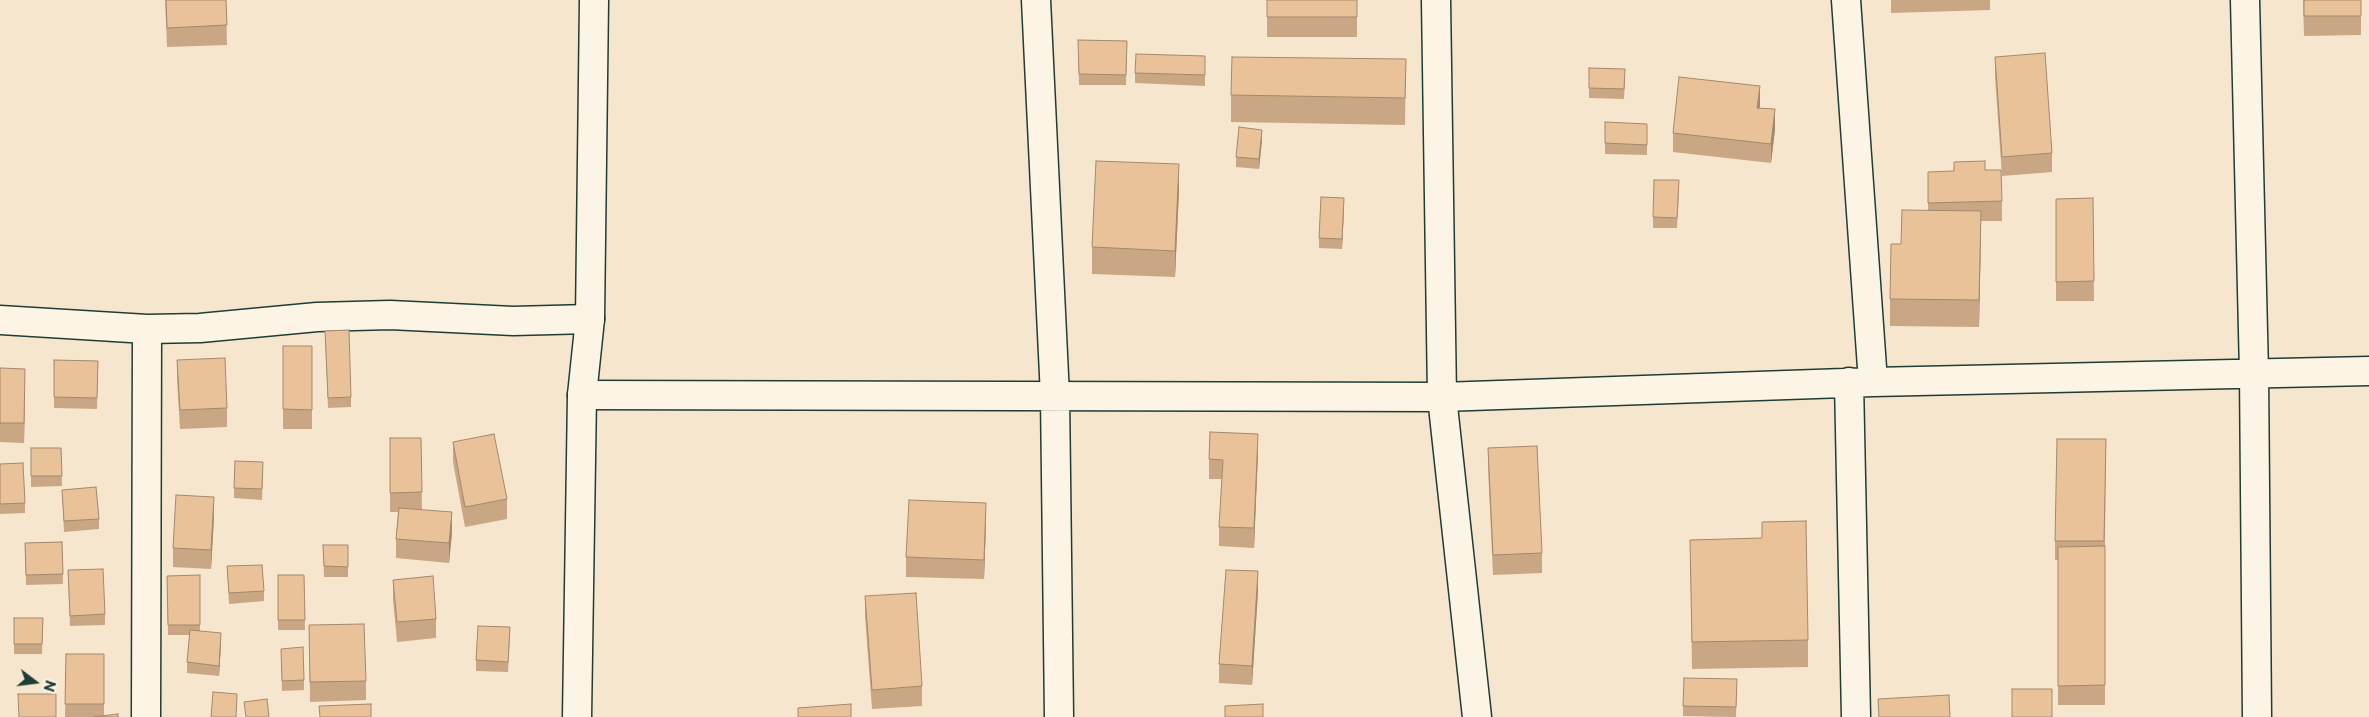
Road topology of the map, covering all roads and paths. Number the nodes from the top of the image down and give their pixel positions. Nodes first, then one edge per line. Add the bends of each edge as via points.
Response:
1 (594, 0) edge
2 (1036, 0) edge
3 (1436, 0) edge
4 (1846, 0) edge
5 (2245, 0) edge
6 (590, 319) junction
7 (0, 320) edge
8 (147, 329) junction
9 (2369, 371) edge
10 (2254, 373) junction
11 (1861, 382) junction
12 (582, 395) junction
13 (1055, 396) junction
14 (1442, 397) junction
15 (146, 717) edge
16 (577, 717) edge
17 (1059, 717) edge
18 (1477, 717) edge
19 (1856, 717) edge
20 (2257, 717) edge

1 - 6 street
2 - 13 street
3 - 14 street
4 - 11 street
5 - 10 street
6 - 8 street via 514,321 390,315
6 - 12 street
7 - 8 street
8 - 15 street
9 - 10 street
10 - 11 street
10 - 20 street
11 - 14 street
11 - 19 street
12 - 13 street
12 - 16 street
13 - 14 street
13 - 17 street
14 - 18 street

